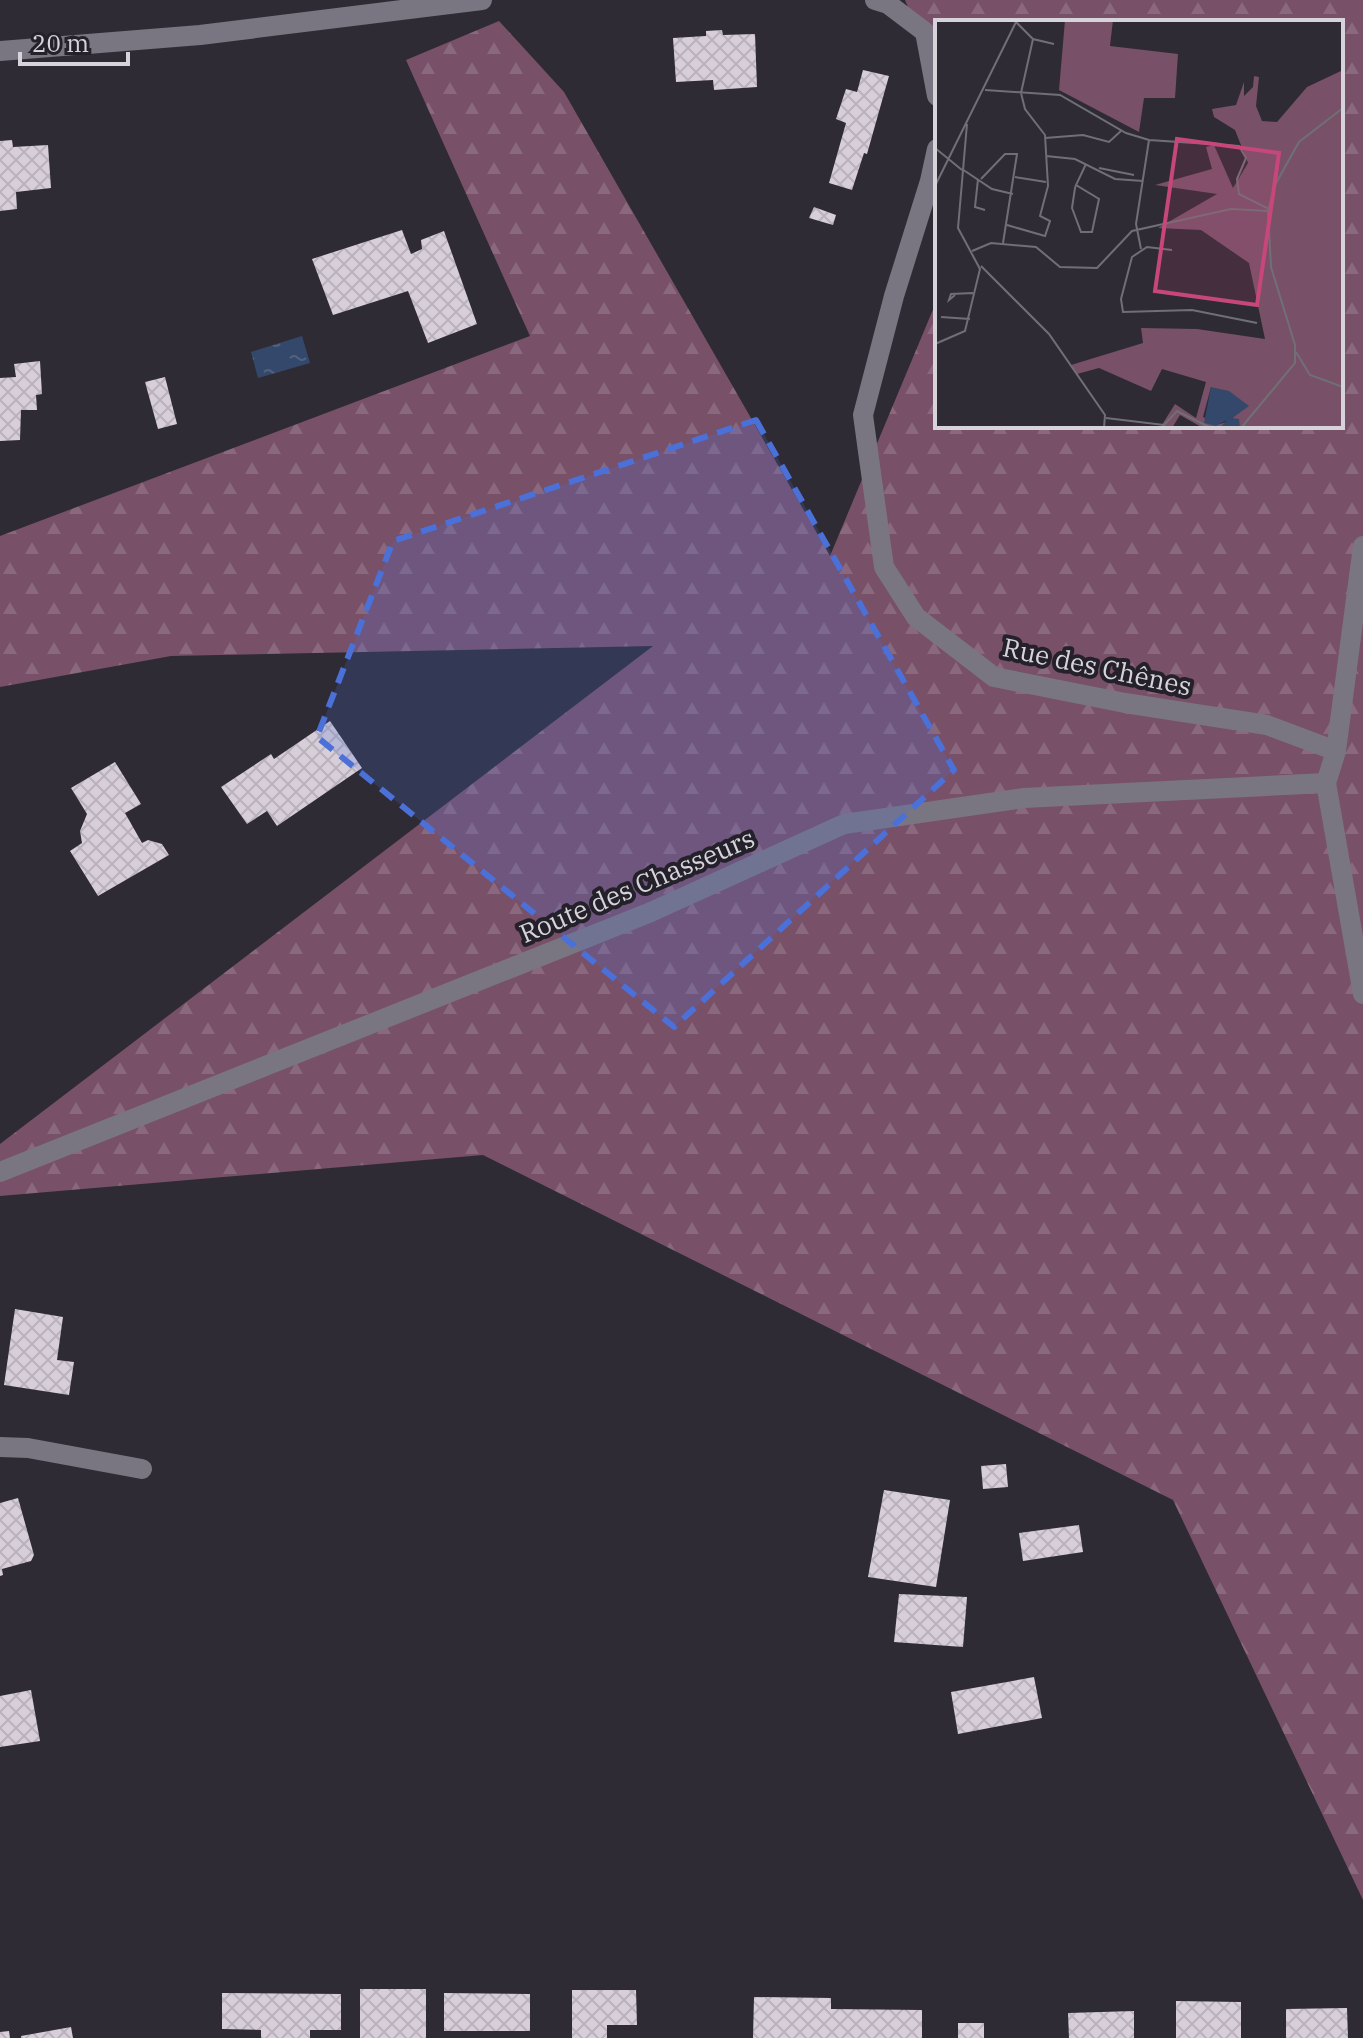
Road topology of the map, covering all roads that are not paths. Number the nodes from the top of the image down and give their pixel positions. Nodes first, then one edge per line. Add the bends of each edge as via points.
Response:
1 (482, 0) edge
2 (875, 0) edge
3 (0, 51) edge
4 (935, 85) edge
5 (935, 158) edge
6 (1363, 546) edge
7 (1336, 751) junction
8 (1326, 783) junction
9 (1363, 994) edge
10 (0, 1172) edge
11 (0, 1447) edge
12 (142, 1469) dead end

1 - 3 street via 200,35
2 - 4 street via 925,32
5 - 7 street, Rue des Chênes via 863,415 884,567 916,617 994,677 1267,725
6 - 7 street
7 - 8 street
8 - 9 street
8 - 10 street, Route des Chasseurs via 1024,798 844,824 651,912
11 - 12 street

